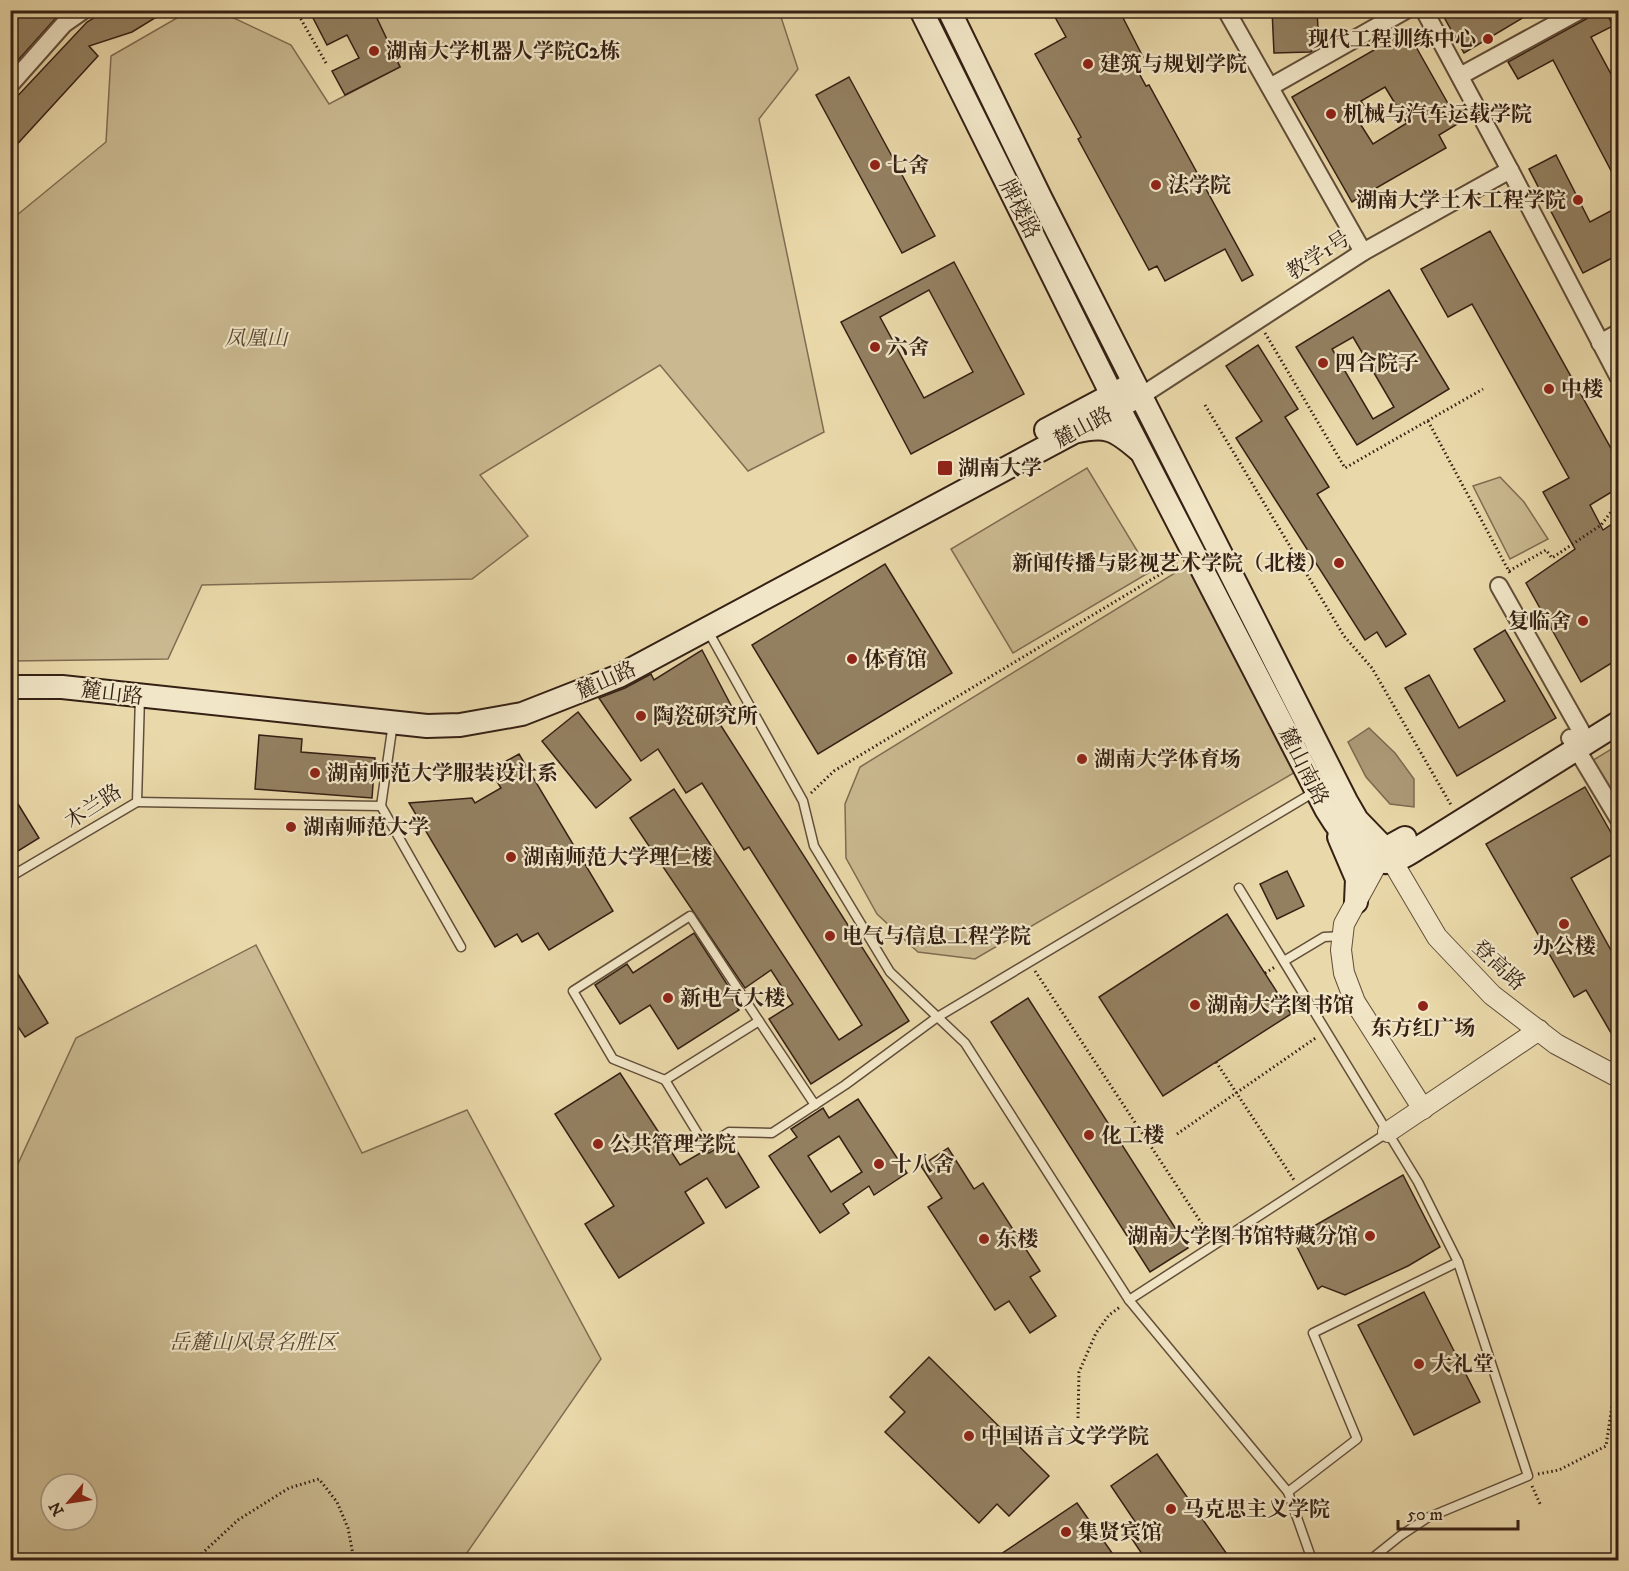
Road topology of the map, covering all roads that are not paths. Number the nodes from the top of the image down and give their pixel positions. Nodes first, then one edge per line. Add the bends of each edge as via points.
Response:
1 (84, 10) edge
2 (921, 10) edge
3 (949, 10) edge
4 (1226, 10) edge
5 (1406, 10) edge
6 (1425, 10) edge
7 (1579, 11) edge
8 (1460, 76) junction
9 (10, 85) edge
10 (1270, 87) junction
11 (1510, 170) junction
12 (1363, 252) junction
13 (1618, 333) edge
14 (1600, 343) junction
15 (1092, 354) junction
16 (1618, 376) edge
17 (1138, 389) junction
18 (1116, 401) junction
19 (1071, 425) junction
20 (1142, 452) junction
21 (1498, 586) dead end
22 (707, 629) junction
23 (10, 674) edge
24 (10, 687) edge
25 (140, 696) junction
26 (1618, 707) edge
27 (393, 723) junction
28 (1618, 723) edge
29 (1576, 740) junction
30 (1321, 800) junction
31 (137, 802) junction
32 (381, 806) junction
33 (1618, 818) edge
34 (1386, 857) junction
35 (10, 878) edge
36 (1239, 888) dead end
37 (1356, 902) junction
38 (1342, 936) junction
39 (461, 947) dead end
40 (1284, 961) junction
41 (936, 1018) junction
42 (759, 1021) junction
43 (1539, 1030) junction
44 (1618, 1077) edge
45 (665, 1080) junction
46 (815, 1105) junction
47 (1423, 1109) junction
48 (1388, 1132) junction
49 (1458, 1262) junction
50 (1129, 1300) junction
51 (1288, 1492) junction
52 (1312, 1560) edge
53 (1370, 1560) edge

1 - 9 street via 64,24
2 - 15 main road, 牌楼路
3 - 17 main road, 牌楼路
4 - 10 street
5 - 10 street
6 - 8 street
7 - 8 street
8 - 11 street
10 - 12 street
11 - 12 street, 教学1号
11 - 14 street
12 - 17 street, 教学1号 via 1258,321
13 - 14 street
14 - 16 street
15 - 18 main road, 牌楼路
15 - 19 main road via 1095,368 1091,392
17 - 18 main road, 麓山路
17 - 34 main road, 麓山南路 via 1346,801
18 - 19 main road, 麓山路
18 - 20 main road, 麓山南路
19 - 20 main road via 1105,428
19 - 22 main road, 麓山路
19 - 23 main road, 麓山路 via 612,663 501,704 419,712 87,675
20 - 30 main road, 麓山南路
21 - 29 street
22 - 27 main road, 麓山路 via 619,676 522,714 460,725
22 - 41 lane via 803,801 814,846 890,972
24 - 25 main road, 麓山路 via 62,687
25 - 27 main road, 麓山路
25 - 31 lane, 木兰路
26 - 29 main road
27 - 32 lane
28 - 29 main road
29 - 33 street
29 - 34 main road
29 - 34 main road via 1454,809
30 - 34 main road, 麓山南路 via 1360,852
30 - 37 main road via 1354,868
30 - 41 lane
31 - 32 lane
31 - 35 lane, 木兰路
32 - 39 lane
34 - 37 street
34 - 43 street, 登高路 via 1437,937 1492,995
36 - 40 lane
37 - 38 street
38 - 40 lane via 1324,937
38 - 47 street via 1344,973 1354,1002
40 - 48 lane
41 - 46 lane
41 - 50 lane via 965,1043
42 - 45 lane
42 - 45 lane via 690,916 573,991 613,1059
42 - 46 lane
43 - 44 street, 登高路
43 - 47 street
45 - 46 lane via 706,1147 729,1132 772,1133
47 - 48 street
48 - 49 lane
48 - 50 lane
49 - 51 lane via 1313,1333 1358,1439
49 - 53 lane via 1528,1476 1427,1518
50 - 51 lane
51 - 52 lane

